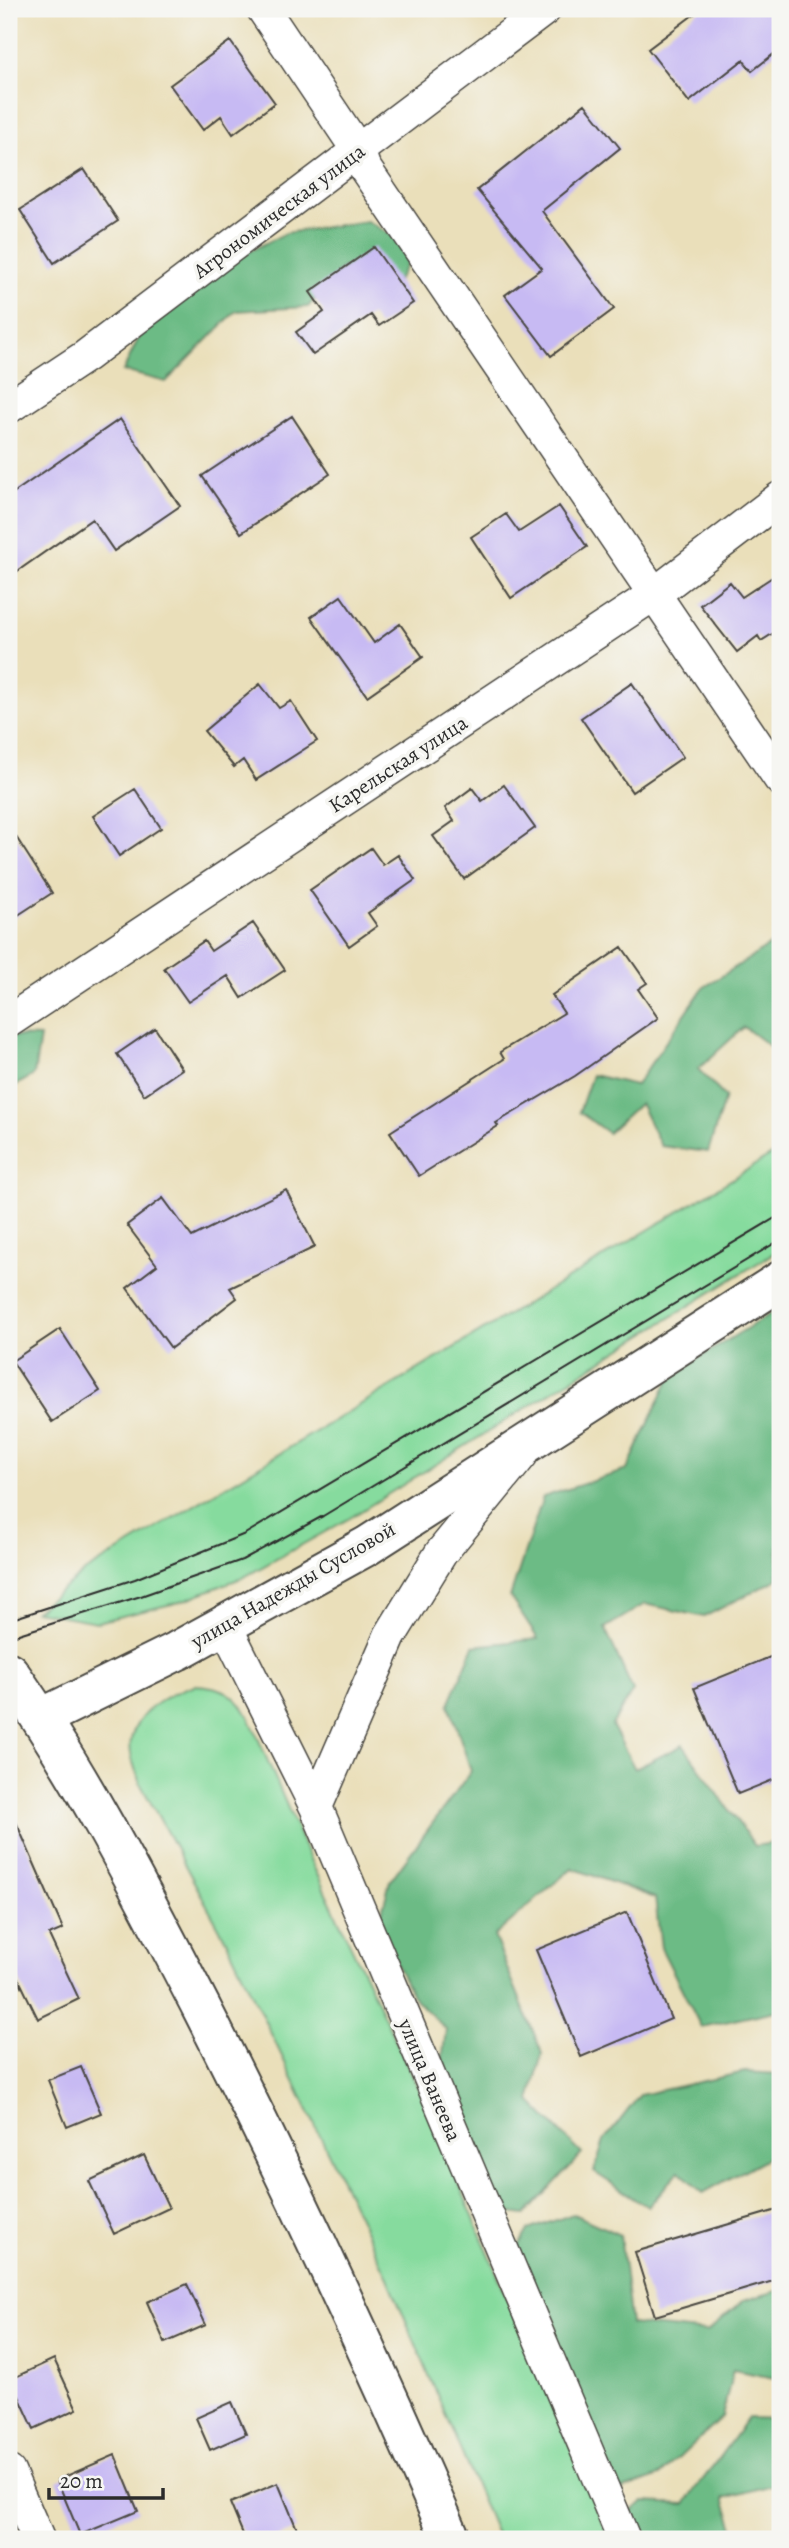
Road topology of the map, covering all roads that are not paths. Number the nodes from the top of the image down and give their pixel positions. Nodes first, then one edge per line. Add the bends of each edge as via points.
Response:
1 (263, 9) edge
2 (545, 9) edge
3 (359, 152) junction
4 (9, 407) edge
5 (780, 498) edge
6 (653, 595) junction
7 (780, 779) edge
8 (9, 1021) edge
9 (780, 1281) edge
10 (536, 1438) junction
11 (225, 1625) junction
12 (9, 1672) edge
13 (41, 1718) junction
14 (316, 1807) junction
15 (9, 2472) edge
16 (38, 2539) edge
17 (451, 2539) edge
18 (624, 2539) edge

1 - 3 street
2 - 3 street, Агрономическая улица
3 - 4 street, Агрономическая улица via 86,356
3 - 6 street via 364,167
5 - 6 street, Карельская улица
6 - 7 street
6 - 8 street, Карельская улица
9 - 10 main road, улица Надежды Сусловой
10 - 11 main road, улица Надежды Сусловой via 367,1546
10 - 14 street, улица Надежды Сусловой via 441,1553 390,1636
11 - 13 main road, улица Надежды Сусловой
11 - 14 street, улица Ванеева
12 - 13 main road
13 - 17 main road via 153,1914 242,2087 366,2345
14 - 18 street, улица Ванеева
15 - 16 street

